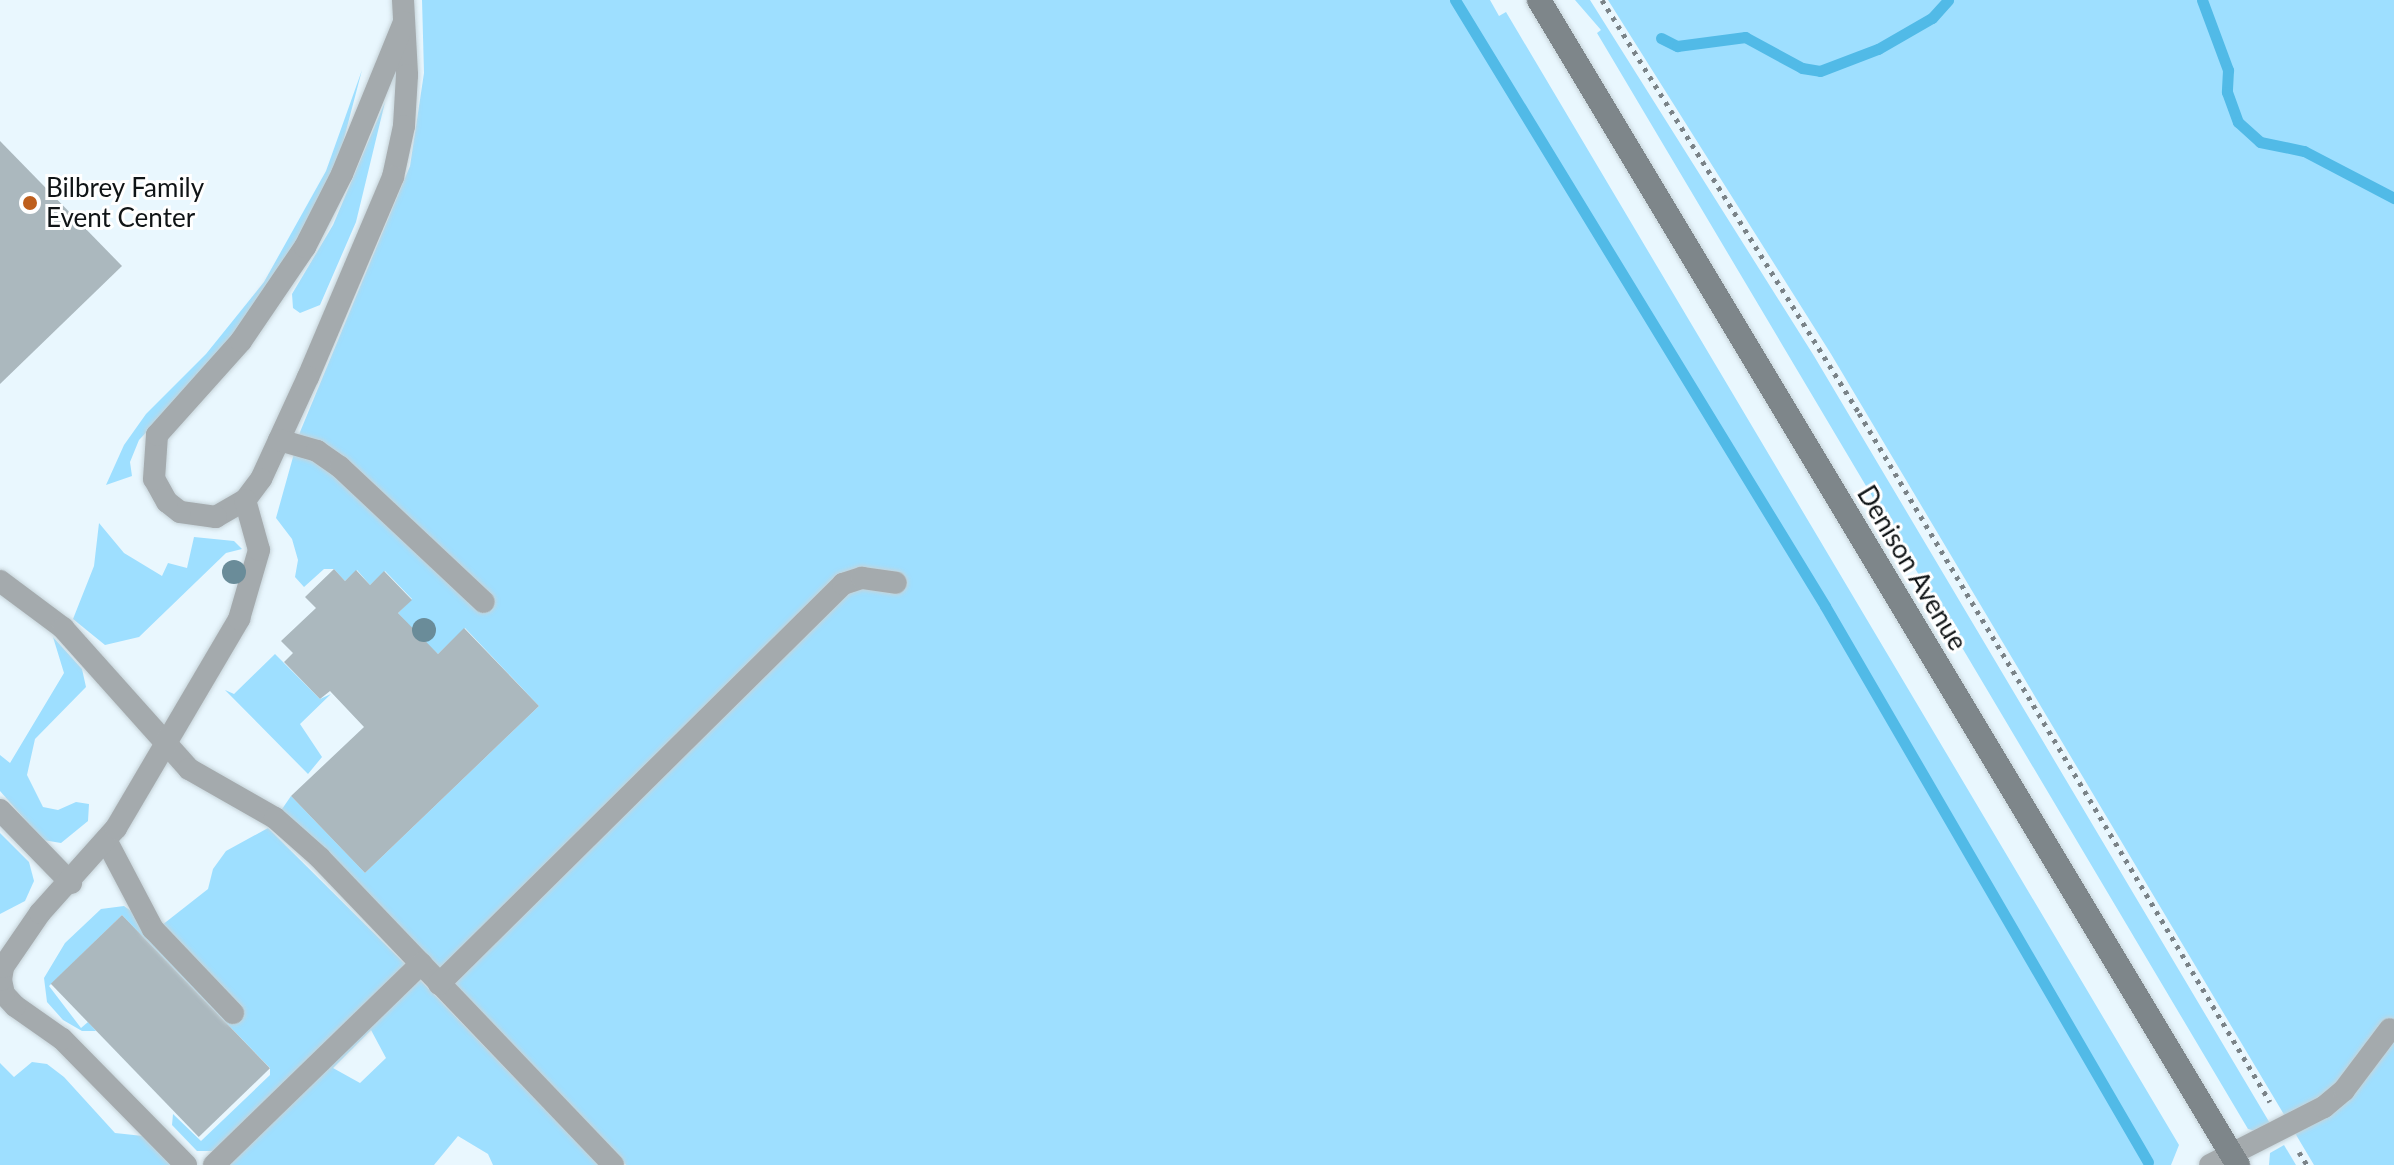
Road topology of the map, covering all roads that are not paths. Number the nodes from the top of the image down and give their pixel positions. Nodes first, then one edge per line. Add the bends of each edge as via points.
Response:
1 (1539, 0) edge
2 (403, 11) edge
3 (279, 440) junction
4 (245, 500) junction
5 (0, 581) edge
6 (896, 583) dead end
7 (484, 602) dead end
8 (165, 746) junction
9 (0, 810) edge
10 (106, 840) junction
11 (71, 883) junction
12 (421, 964) junction
13 (2, 966) edge
14 (439, 984) junction
15 (233, 1013) dead end
16 (2390, 1029) dead end
17 (2235, 1159) edge
18 (186, 1165) edge
19 (214, 1165) edge
20 (613, 1165) edge
21 (2210, 1165) edge

1 - 17 street, Denison Avenue
2 - 3 lane via 404,126 393,177
2 - 4 lane via 342,174 305,247 241,341 157,435 154,479 167,502 180,512 216,517
3 - 4 lane
3 - 7 lane via 317,451 340,467
4 - 8 lane via 259,550 249,595 203,687
5 - 8 lane via 63,628
6 - 14 lane via 862,578 843,584
8 - 10 lane
8 - 12 lane via 189,769 267,813 299,839
9 - 11 lane
10 - 11 lane
10 - 15 lane via 153,929
11 - 13 lane via 40,913
12 - 14 lane
12 - 19 lane
13 - 18 lane via 4,994 62,1039
14 - 20 lane
16 - 17 lane via 2344,1090
17 - 21 lane

